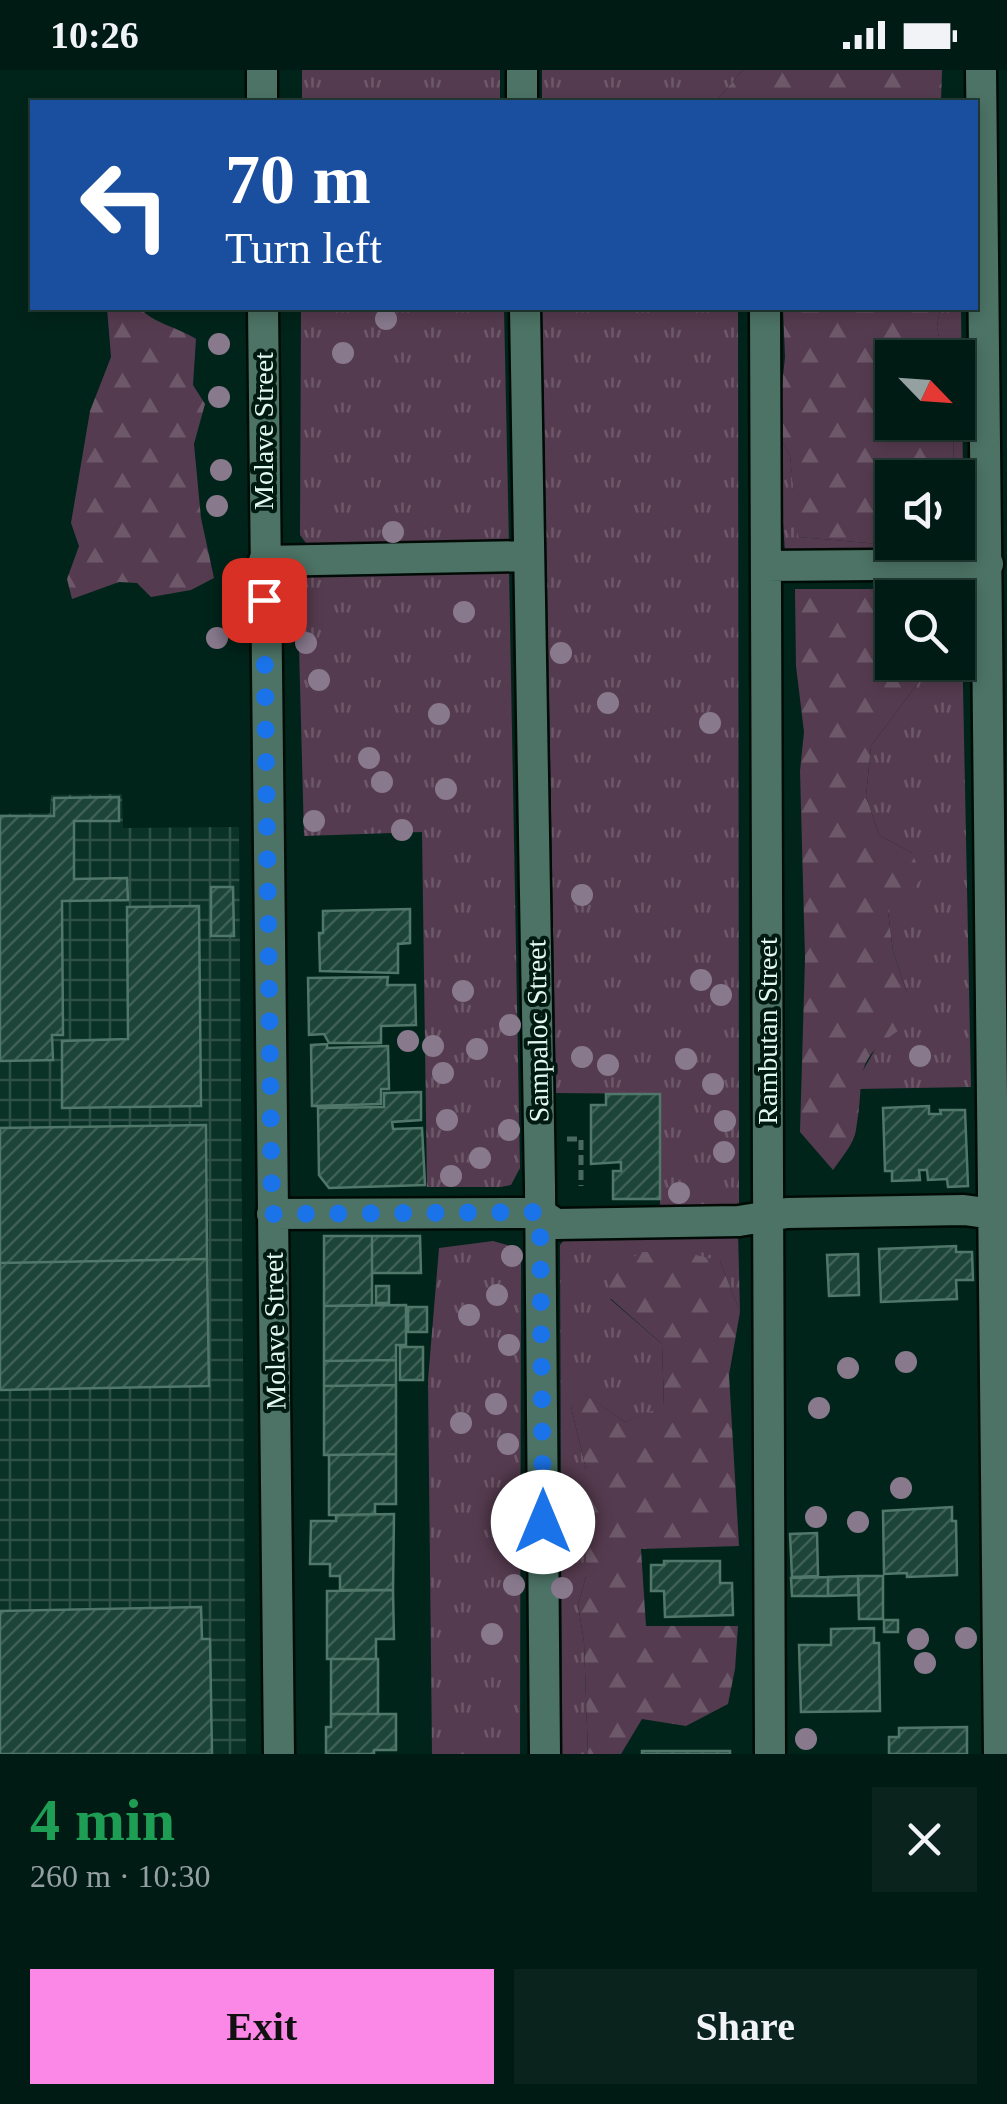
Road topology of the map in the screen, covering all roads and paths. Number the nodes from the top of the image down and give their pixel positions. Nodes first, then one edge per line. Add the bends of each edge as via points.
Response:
1 (262, 70) edge
2 (522, 70) edge
3 (981, 70) edge
4 (262, 100) edge
5 (522, 100) edge
6 (994, 164) edge
7 (263, 310) edge
8 (525, 310) edge
9 (764, 310) edge
10 (528, 556) junction
11 (264, 562) junction
12 (988, 564) junction
13 (766, 566) junction
14 (540, 1212) junction
15 (272, 1214) junction
16 (1001, 1215) edge
17 (767, 1216) junction
18 (280, 1754) edge
19 (545, 1754) edge
20 (770, 1754) edge
21 (999, 1754) edge

1 - 4 street
2 - 5 street
3 - 6 street
6 - 12 street
7 - 11 street, Molave Street
8 - 10 street, Sampaloc Street
9 - 13 street, Rambutan Street
10 - 11 street
10 - 14 street, Sampaloc Street
11 - 15 street, Molave Street
12 - 13 street
12 - 16 street
13 - 17 street, Rambutan Street
14 - 15 street
14 - 17 street via 556,1224
14 - 19 street, Sampaloc Street
15 - 18 street, Molave Street
16 - 17 street via 964,1210
16 - 21 street
17 - 20 street, Rambutan Street

